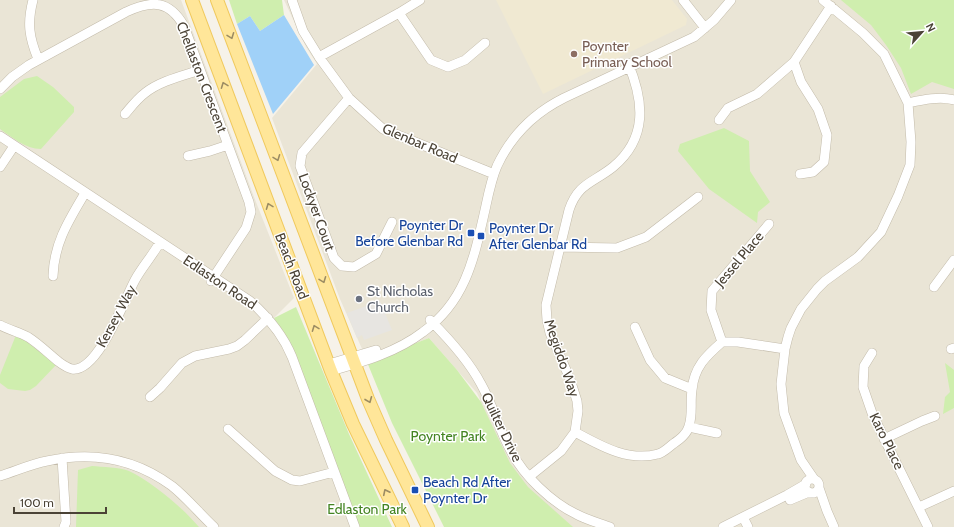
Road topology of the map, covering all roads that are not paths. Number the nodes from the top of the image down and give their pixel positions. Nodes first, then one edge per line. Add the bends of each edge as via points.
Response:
1 (33, 0) edge
2 (192, 0) edge
3 (217, 0) edge
4 (292, 0) edge
5 (420, 0) edge
6 (683, 0) edge
7 (724, 0) edge
8 (731, 0) edge
9 (823, 0) edge
10 (141, 3) edge
11 (831, 6) junction
12 (399, 13) junction
13 (704, 26) junction
14 (485, 43) dead end
15 (319, 57) junction
16 (38, 60) junction
17 (794, 62) junction
18 (629, 65) junction
19 (200, 70) junction
20 (0, 89) edge
21 (349, 98) junction
22 (954, 100) edge
23 (908, 102) junction
24 (124, 114) dead end
25 (719, 120) dead end
26 (0, 136) edge
27 (0, 143) edge
28 (228, 145) junction
29 (13, 148) junction
30 (188, 156) dead end
31 (0, 167) edge
32 (492, 172) junction
33 (800, 174) dead end
34 (83, 195) junction
35 (698, 197) dead end
36 (392, 222) dead end
37 (769, 224) dead end
38 (159, 244) junction
39 (561, 247) junction
40 (954, 260) edge
41 (53, 276) dead end
42 (212, 279) junction
43 (934, 287) dead end
44 (266, 320) junction
45 (429, 324) junction
46 (0, 325) edge
47 (635, 327) dead end
48 (722, 342) junction
49 (784, 349) junction
50 (872, 353) dead end
51 (354, 360) junction
52 (330, 368) junction
53 (692, 389) junction
54 (150, 398) dead end
55 (936, 416) dead end
56 (689, 428) junction
57 (228, 429) dead end
58 (575, 432) junction
59 (717, 433) dead end
60 (884, 439) junction
61 (63, 461) junction
62 (332, 473) junction
63 (0, 476) edge
64 (530, 476) junction
65 (0, 481) edge
66 (811, 487) junction
67 (954, 491) edge
68 (919, 507) junction
69 (745, 522) edge
70 (64, 527) edge
71 (207, 527) edge
72 (214, 527) edge
73 (349, 527) edge
74 (354, 527) edge
75 (403, 527) edge
76 (428, 527) edge
77 (595, 527) edge
78 (610, 527) edge
79 (723, 527) edge
80 (735, 527) edge
81 (834, 527) edge
82 (928, 527) edge

1 - 16 street via 29,32
52 -> 2 main road, Beach Road
3 -> 51 main road, Beach Road
4 - 15 street, Glenbar Road via 303,31
5 - 12 street
6 - 13 street
7 - 13 street
8 - 13 street via 714,20
9 - 11 street
10 - 16 street, Chellaston Crescent
10 - 19 street, Chellaston Crescent via 154,2 174,12 184,26
11 - 17 street
11 - 23 street via 884,54
12 - 14 street via 431,60 448,67 465,60
12 - 15 street
13 - 18 street
15 - 21 street, Glenbar Road
16 - 20 street, Chellaston Crescent via 12,77
17 - 25 street via 757,94 728,108
17 - 33 street via 801,82 818,109 826,135 824,162 813,172
18 - 32 street via 551,99 533,111 506,140
18 - 39 street, Megiddo Way via 639,99 640,121 636,136 629,151 613,167 581,188 572,199
19 - 24 street via 152,88
19 - 28 street, Chellaston Crescent
21 - 32 street, Glenbar Road via 383,130
21 - 36 street, Lockyer Court via 302,153 300,166 334,258 342,266 354,267 376,254
22 - 23 street via 949,98
23 - 49 street via 910,165 881,232 858,257 825,281 809,298 791,328
26 - 29 street, Edlaston Road
27 - 29 street, Edlaston Road
28 - 30 street
28 - 42 street, Chellaston Crescent via 251,212 246,228
29 - 31 street
29 - 34 street, Edlaston Road
32 - 45 street via 465,268 451,294
34 - 38 street, Edlaston Road
34 - 41 street via 60,240 55,255
35 - 39 street via 646,237 618,248
37 - 48 street, Jessel Place via 712,291 711,310
38 - 42 street, Edlaston Road
38 - 46 street, Kersey Way via 136,278 110,333 84,366 71,369 29,337
39 - 58 street, Megiddo Way via 546,305 547,320 577,401
40 - 43 street
42 - 44 street, Edlaston Road
44 - 54 street via 237,346 195,356 182,363
44 - 62 street, Edlaston Road via 287,358
45 - 51 street
45 - 64 street, Quilter Drive via 462,357 481,384 511,451 519,465
45 - 77 street, Quilter Drive via 477,386 503,445 519,472 547,502 569,517
47 - 53 street via 650,360 665,378
48 - 49 street
48 - 53 street via 700,364
49 - 66 street via 781,384 784,413
50 - 60 street, Karo Place via 864,366 863,387
51 - 52 street
51 -> 76 main road, Beach Road via 383,433
75 -> 52 main road, Beach Road via 353,424
53 - 56 street
55 - 60 street
56 - 58 street via 681,438 660,454 634,456 607,449
56 - 59 street
57 - 62 street via 275,471 292,480 300,481
58 - 64 street, Megiddo Way via 561,451
60 - 68 street, Karo Place
61 - 63 street via 36,463
61 - 65 street
61 - 70 street via 66,522
61 - 71 street via 99,462 137,472 170,492
61 - 72 street via 102,457 126,462 148,471 181,494
62 - 73 street, Edlaston Road
62 - 74 street, Edlaston Road
64 - 78 street, Quilter Drive via 546,494 567,510
66 - 69 street via 788,495
66 - 81 street
67 - 68 street
68 - 82 street, Karo Place
69 - 79 street
69 - 80 street

